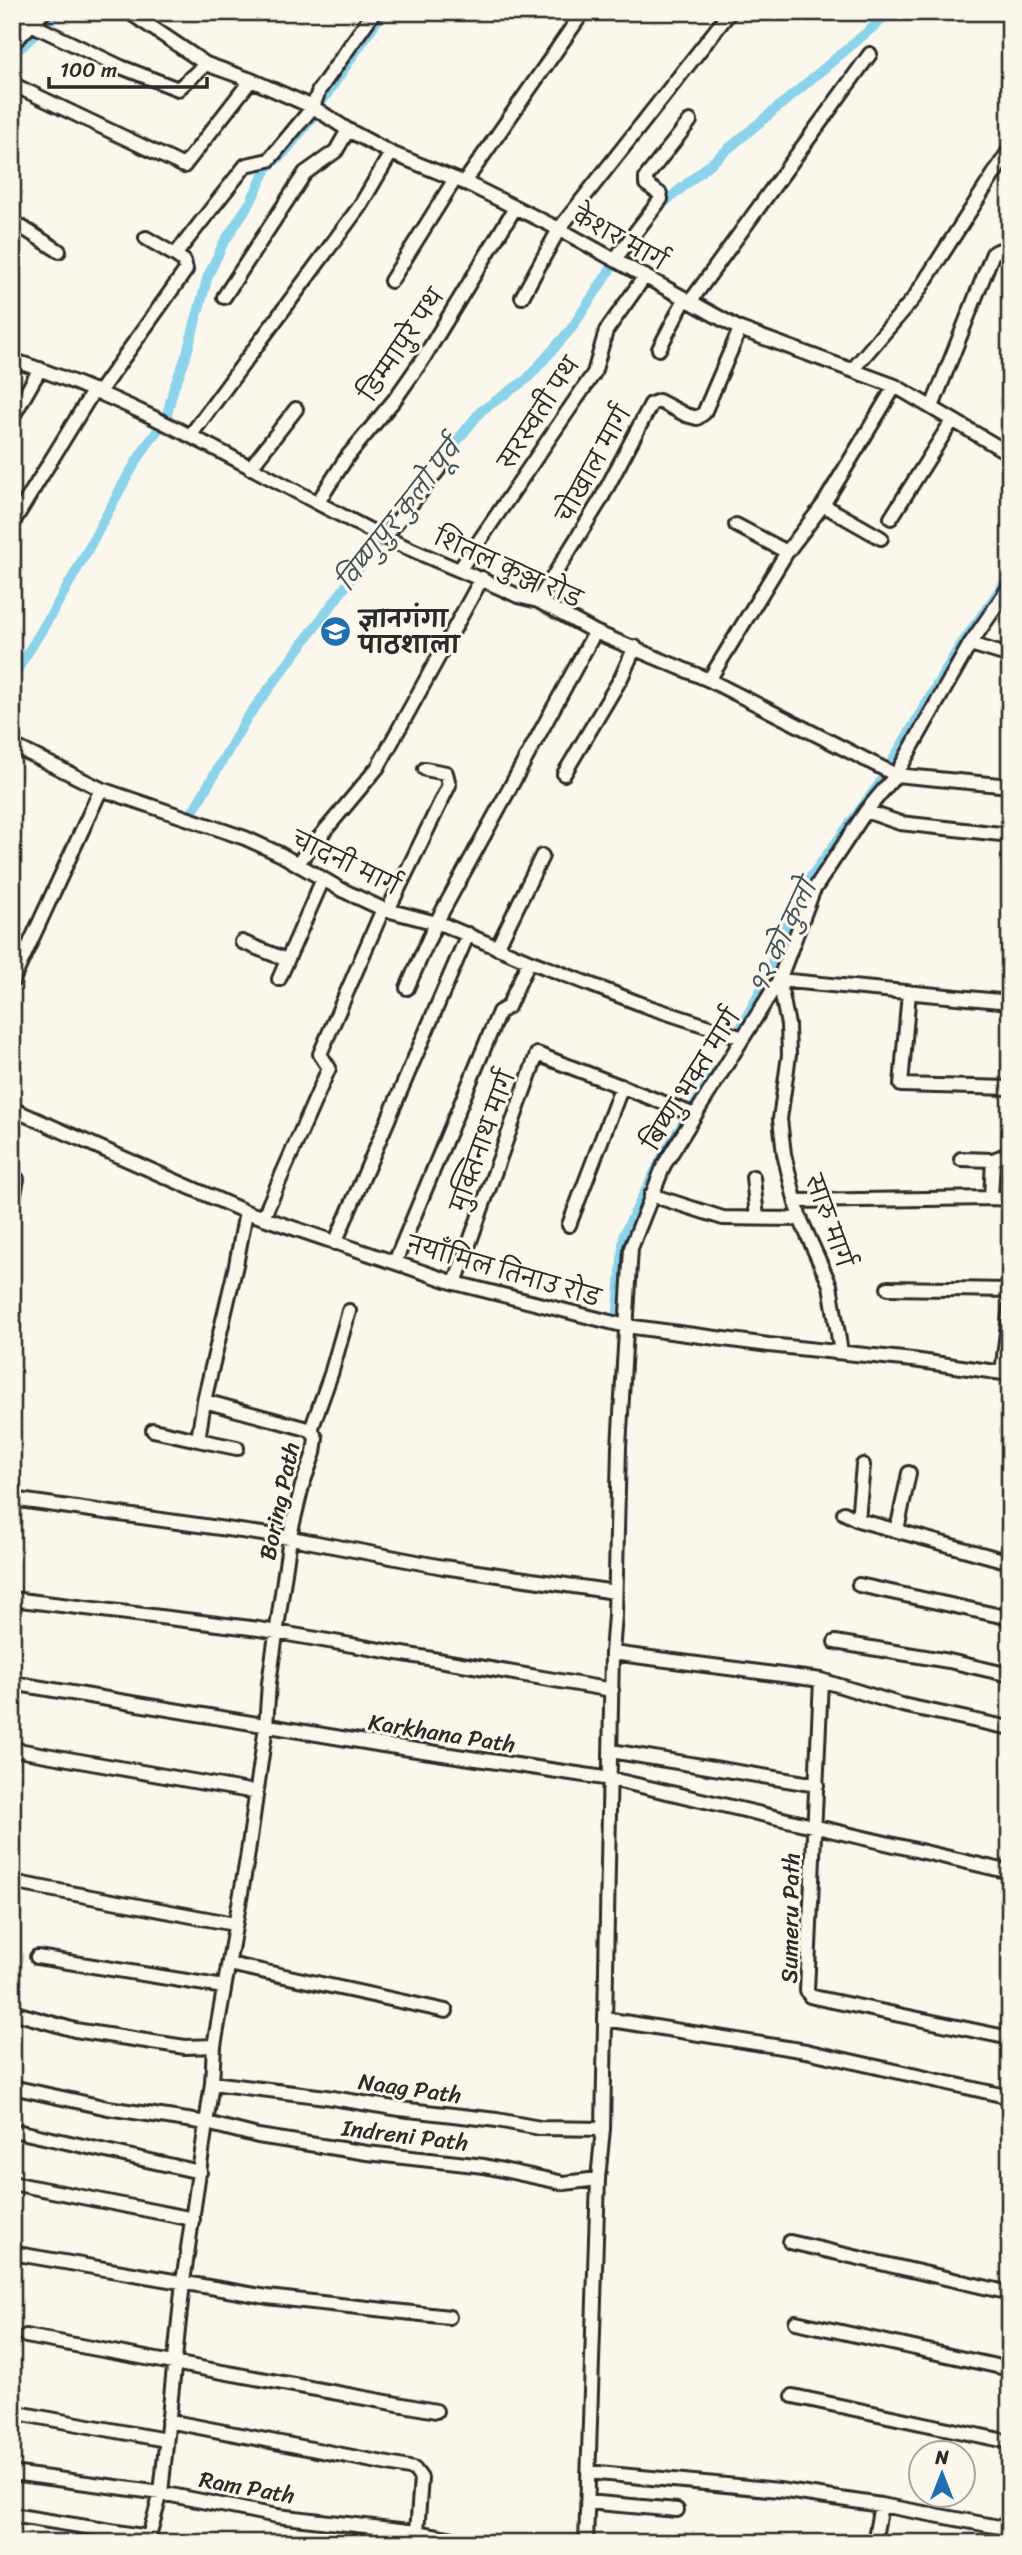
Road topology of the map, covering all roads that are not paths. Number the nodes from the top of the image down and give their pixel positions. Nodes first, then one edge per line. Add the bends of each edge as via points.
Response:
1 (44, 12) edge
2 (129, 12) edge
3 (374, 12) edge
4 (583, 12) edge
5 (730, 12) edge
6 (12, 15) edge
7 (36, 27) junction
8 (12, 44) edge
9 (870, 54) dead end
10 (206, 64) junction
11 (251, 80) junction
12 (12, 84) edge
13 (313, 107) junction
14 (690, 121) dead end
15 (348, 130) junction
16 (1010, 149) edge
17 (391, 153) junction
18 (459, 181) junction
19 (515, 208) junction
20 (12, 221) edge
21 (559, 229) junction
22 (146, 238) dead end
23 (59, 251) dead end
24 (1010, 254) edge
25 (175, 255) junction
26 (615, 259) junction
27 (645, 276) junction
28 (391, 281) dead end
29 (225, 297) dead end
30 (522, 297) dead end
31 (687, 300) junction
32 (740, 329) junction
33 (659, 349) dead end
34 (12, 360) edge
35 (40, 369) junction
36 (853, 369) junction
37 (895, 386) junction
38 (96, 391) junction
39 (932, 407) junction
40 (296, 409) dead end
41 (12, 418) edge
42 (952, 421) junction
43 (190, 436) junction
44 (1010, 454) edge
45 (442, 465) dead end
46 (250, 468) junction
47 (318, 502) junction
48 (823, 505) junction
49 (891, 519) dead end
50 (12, 524) edge
51 (736, 525) dead end
52 (385, 537) junction
53 (881, 538) dead end
54 (787, 552) junction
55 (460, 569) junction
56 (482, 578) junction
57 (1010, 586) edge
58 (538, 601) junction
59 (595, 632) junction
60 (970, 644) junction
61 (635, 648) junction
62 (1010, 656) edge
63 (709, 680) junction
64 (12, 745) edge
65 (425, 769) dead end
66 (564, 774) dead end
67 (897, 775) junction
68 (1010, 786) edge
69 (101, 789) junction
70 (866, 811) junction
71 (1010, 835) edge
72 (542, 856) dead end
73 (297, 864) junction
74 (323, 879) junction
75 (385, 910) junction
76 (436, 923) junction
77 (468, 934) junction
78 (242, 942) dead end
79 (497, 948) junction
80 (287, 960) junction
81 (529, 961) junction
82 (279, 979) dead end
83 (779, 980) junction
84 (12, 982) edge
85 (407, 988) dead end
86 (909, 992) junction
87 (1010, 1002) edge
88 (739, 1037) junction
89 (622, 1086) junction
90 (1010, 1088) edge
91 (12, 1109) edge
92 (691, 1113) junction
93 (1010, 1153) edge
94 (961, 1159) dead end
95 (993, 1160) junction
96 (753, 1177) dead end
97 (12, 1178) edge
98 (651, 1195) junction
99 (991, 1198) junction
100 (1010, 1199) edge
101 (796, 1202) junction
102 (12, 1204) edge
103 (246, 1212) junction
104 (263, 1218) junction
105 (757, 1218) junction
106 (801, 1219) junction
107 (569, 1225) dead end
108 (335, 1243) junction
109 (395, 1262) junction
110 (455, 1283) junction
111 (888, 1288) dead end
112 (1010, 1290) edge
113 (1010, 1307) edge
114 (349, 1311) dead end
115 (626, 1326) junction
116 (841, 1352) junction
117 (1006, 1373) edge
118 (204, 1401) junction
119 (153, 1430) dead end
120 (311, 1430) junction
121 (198, 1440) junction
122 (237, 1448) dead end
123 (863, 1465) dead end
124 (909, 1472) dead end
125 (12, 1499) edge
126 (844, 1513) dead end
127 (858, 1520) junction
128 (897, 1530) junction
129 (290, 1538) junction
130 (1010, 1562) edge
131 (859, 1585) dead end
132 (615, 1592) junction
133 (12, 1599) edge
134 (1010, 1618) edge
135 (277, 1633) junction
136 (835, 1642) dead end
137 (612, 1653) junction
138 (1010, 1675) edge
139 (821, 1680) junction
140 (12, 1684) edge
141 (612, 1689) junction
142 (266, 1726) junction
143 (1010, 1728) edge
144 (12, 1749) edge
145 (611, 1751) junction
146 (611, 1779) junction
147 (817, 1785) junction
148 (255, 1792) junction
149 (814, 1825) junction
150 (1010, 1872) edge
151 (12, 1882) edge
152 (234, 1924) junction
153 (37, 1957) dead end
154 (229, 1964) junction
155 (225, 1987) junction
156 (446, 2011) dead end
157 (12, 2012) edge
158 (605, 2020) junction
159 (1010, 2038) edge
160 (214, 2046) junction
161 (212, 2083) junction
162 (12, 2087) edge
163 (1010, 2097) edge
164 (207, 2123) junction
165 (603, 2129) junction
166 (12, 2130) edge
167 (200, 2172) junction
168 (598, 2179) junction
169 (12, 2183) edge
170 (193, 2219) junction
171 (790, 2242) dead end
172 (12, 2253) edge
173 (183, 2282) junction
174 (1010, 2293) edge
175 (449, 2317) dead end
176 (796, 2322) dead end
177 (26, 2336) dead end
178 (173, 2362) junction
179 (1010, 2369) edge
180 (793, 2396) dead end
181 (12, 2412) edge
182 (436, 2412) dead end
183 (169, 2421) junction
184 (166, 2440) junction
185 (1010, 2442) edge
186 (588, 2472) junction
187 (12, 2473) edge
188 (161, 2493) junction
189 (587, 2502) junction
190 (881, 2505) junction
191 (677, 2511) dead end
192 (12, 2515) edge
193 (1010, 2529) edge
194 (417, 2532) junction
195 (148, 2540) edge
196 (475, 2543) edge
197 (586, 2543) edge
198 (874, 2543) edge

1 - 7 street
2 - 10 street, केशर मार्ग
3 - 13 street via 319,90
4 - 18 street
5 - 21 street
6 - 7 street
7 - 8 street
7 - 10 street via 178,89
9 - 31 street
10 - 11 street, केशर मार्ग
11 - 12 street via 184,166
11 - 13 street, केशर मार्ग
13 - 15 street, केशर मार्ग
13 - 25 street via 269,160 246,165
14 - 26 street via 646,177 646,184 662,199
15 - 17 street, केशर मार्ग
15 - 29 street via 336,151 305,173
16 - 36 street via 914,298
17 - 18 street, केशर मार्ग
17 - 43 street via 360,206
18 - 19 street, केशर मार्ग
18 - 28 street
19 - 21 street, केशर मार्ग
19 - 47 street, डिम्मापुरे पथ via 423,359
20 - 23 street
21 - 26 street, केशर मार्ग
21 - 30 street
22 - 25 street
24 - 39 street via 993,253
25 - 38 street via 184,261 186,270
26 - 27 street, केशर मार्ग
27 - 31 street, केशर मार्ग
27 - 55 street, सरस्वती पथ via 606,331 594,373
31 - 32 street, केशर मार्ग
31 - 33 street
32 - 36 street, केशर मार्ग
32 - 58 street, चोखाल मार्ग via 704,413 697,418 659,401 651,404 600,502
34 - 35 street, शितल कुञ्ज रोड
35 - 38 street, शितल कुञ्ज रोड
35 - 41 street
36 - 37 street, केशर मार्ग
37 - 39 street, केशर मार्ग
37 - 48 street
38 - 43 street, शितल कुञ्ज रोड
38 - 50 street
39 - 42 street, केशर मार्ग
40 - 46 street
42 - 44 street, केशर मार्ग
42 - 49 street
43 - 46 street, शितल कुञ्ज रोड
45 - 52 street
46 - 47 street, शितल कुञ्ज रोड
47 - 52 street, शितल कुञ्ज रोड
48 - 53 street
48 - 54 street
51 - 54 street
52 - 55 street, शितल कुञ्ज रोड
54 - 63 street
55 - 56 street, शितल कुञ्ज रोड
56 - 58 street, शितल कुञ्ज रोड
56 - 73 street via 378,767
57 - 60 street, बिष्णु भक्त मार्ग
58 - 59 street, शितल कुञ्ज रोड
59 - 61 street, शितल कुञ्ज रोड
59 - 76 street
60 - 62 street
60 - 67 street, बिष्णु भक्त मार्ग
61 - 63 street, शितल कुञ्ज रोड
61 - 66 street
63 - 67 street, शितल कुञ्ज रोड
64 - 69 street, चादनी मार्ग
65 - 75 street via 446,773 449,785
67 - 68 street
67 - 70 street, बिष्णु भक्त मार्ग
69 - 73 street, चादनी मार्ग via 245,838
69 - 84 street
70 - 71 street via 900,823
70 - 83 street, बिष्णु भक्त मार्ग via 813,891
72 - 79 street
73 - 74 street, चादनी मार्ग
74 - 75 street, चादनी मार्ग
74 - 80 street
75 - 76 street, चादनी मार्ग
75 - 104 street via 320,1054 329,1068
76 - 77 street, चादनी मार्ग
76 - 85 street
77 - 79 street, चादनी मार्ग
77 - 108 street
78 - 80 street
79 - 81 street, चादनी मार्ग
80 - 82 street
81 - 88 street, चादनी मार्ग
81 - 109 street via 508,1007 499,1012
83 - 86 street
83 - 88 street, बिष्णु भक्त मार्ग
83 - 101 street, सारु मार्ग via 789,1055 780,1119
86 - 87 street
86 - 90 street via 901,1085
88 - 92 street, बिष्णु भक्त मार्ग
89 - 92 street, मुक्तिनाथ मार्ग
89 - 107 street
89 - 110 street, मुक्तिनाथ मार्ग via 537,1054
91 - 103 street, नयाँमिल तिनाउ रोड
92 - 98 street, बिष्णु भक्त मार्ग
93 - 95 street
94 - 95 street
95 - 99 street
96 - 105 street
97 - 102 street via 17,1179
98 - 105 street via 723,1218
98 - 115 street, बिष्णु भक्त मार्ग via 631,1248
99 - 100 street
99 - 101 street
101 - 106 street, सारु मार्ग
103 - 104 street, नयाँमिल तिनाउ रोड
103 - 118 street
104 - 108 street, नयाँमिल तिनाउ रोड
105 - 106 street
106 - 116 street, सारु मार्ग via 830,1285
108 - 109 street, नयाँमिल तिनाउ रोड
109 - 110 street, नयाँमिल तिनाउ रोड
110 - 115 street, नयाँमिल तिनाउ रोड
111 - 112 street
113 - 117 street
114 - 120 street
115 - 116 street, नयाँमिल तिनाउ रोड
115 - 132 street, बिष्णु भक्त मार्ग
116 - 117 street, नयाँमिल तिनाउ रोड
118 - 120 street, Boring Path
118 - 121 street
119 - 121 street
120 - 129 street, Boring Path via 316,1438 314,1453
121 - 122 street
123 - 127 street
124 - 128 street
125 - 129 street
126 - 127 street
127 - 128 street
128 - 130 street
129 - 132 street via 443,1567
129 - 135 street, Boring Path
131 - 134 street
132 - 137 street, बिष्णु भक्त मार्ग
133 - 135 street
135 - 141 street
135 - 142 street, Boring Path
136 - 138 street
137 - 139 street
137 - 141 street, बिष्णु भक्त मार्ग
139 - 143 street via 902,1705
139 - 147 street, Sumeru Path
140 - 142 street, Karkhana Path
141 - 145 street, बिष्णु भक्त मार्ग
142 - 146 street, Karkhana Path
142 - 148 street, Boring Path
144 - 148 street
145 - 146 street, बिष्णु भक्त मार्ग
145 - 147 street
146 - 149 street, Karkhana Path
146 - 158 street, बिष्णु भक्त मार्ग
147 - 149 street, Sumeru Path
148 - 152 street, Boring Path
149 - 150 street, Karkhana Path
149 - 159 street, Sumeru Path via 810,1996
151 - 152 street
152 - 154 street, Boring Path
153 - 155 street
154 - 155 street, Boring Path
154 - 156 street
155 - 160 street, Boring Path
157 - 160 street via 75,2030 185,2047
158 - 163 street via 806,2051
158 - 165 street, बिष्णु भक्त मार्ग
160 - 161 street, Boring Path
161 - 164 street, Boring Path
161 - 165 street, Naag Path via 540,2127
162 - 164 street, Indreni Path
164 - 167 street, Boring Path
164 - 168 street, Indreni Path via 258,2136 484,2166 564,2183
165 - 168 street, बिष्णु भक्त मार्ग
166 - 167 street
167 - 170 street, Boring Path
168 - 186 street, बिष्णु भक्त मार्ग
169 - 170 street
170 - 173 street, Boring Path
171 - 174 street
172 - 173 street
173 - 175 street via 267,2297
173 - 178 street, Boring Path
176 - 179 street
177 - 178 street
178 - 182 street
178 - 183 street, Boring Path
180 - 185 street
181 - 184 street
183 - 184 street, Boring Path
183 - 194 street via 414,2469 421,2478
184 - 188 street, Boring Path
186 - 189 street, बिष्णु भक्त मार्ग
186 - 190 street
187 - 188 street, Ram Path
188 - 194 street, Ram Path via 277,2516
188 - 195 street, Boring Path
189 - 191 street
189 - 197 street, बिष्णु भक्त मार्ग
190 - 193 street
190 - 198 street
192 - 195 street
194 - 196 street, Ram Path

